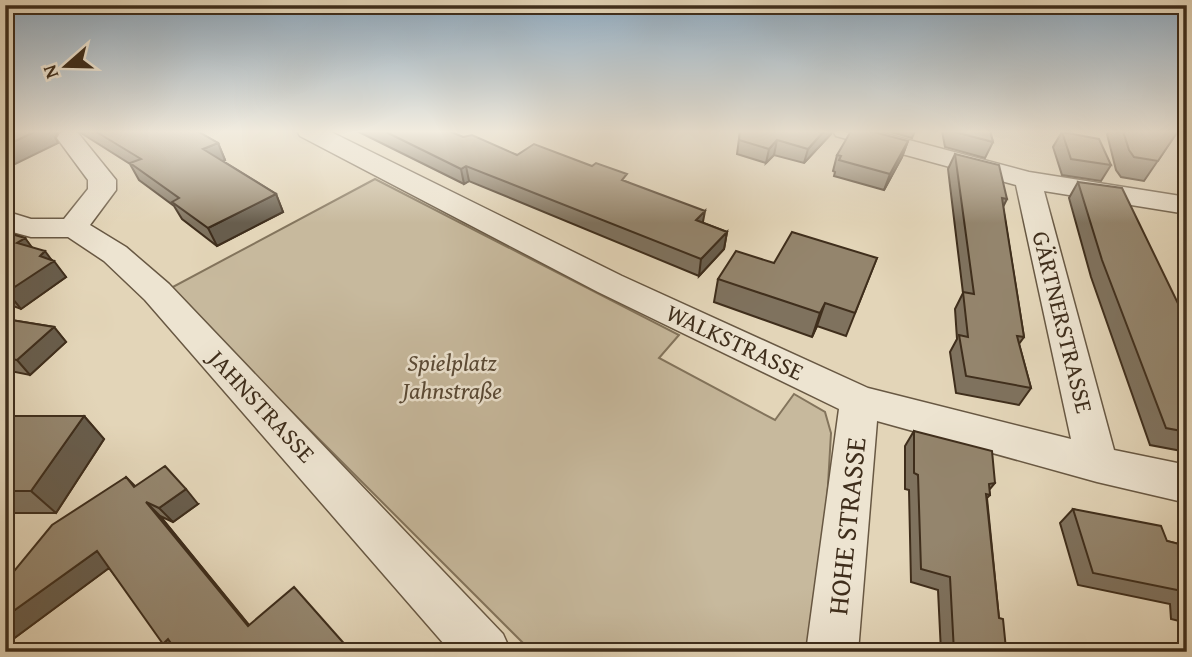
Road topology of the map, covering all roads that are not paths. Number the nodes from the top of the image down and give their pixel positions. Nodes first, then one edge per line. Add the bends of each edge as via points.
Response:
1 (88, 162) edge
2 (369, 162) edge
3 (960, 162) edge
4 (1028, 180) junction
5 (1187, 206) edge
6 (5, 220) edge
7 (72, 228) junction
8 (859, 401) junction
9 (1097, 464) junction
10 (1187, 484) edge
11 (485, 652) edge
12 (832, 652) edge

1 - 7 street via 102,180 102,190
2 - 8 street, WALKSTRASSE via 610,284
3 - 4 street
4 - 5 street
4 - 9 street, GÄRTNERSTRASSE
6 - 7 street via 28,230
7 - 11 street, JAHNSTRASSE via 116,254 157,292
8 - 9 street, WALKSTRASSE
8 - 12 street, HOHE STRASSE
9 - 10 street, WALKSTRASSE

